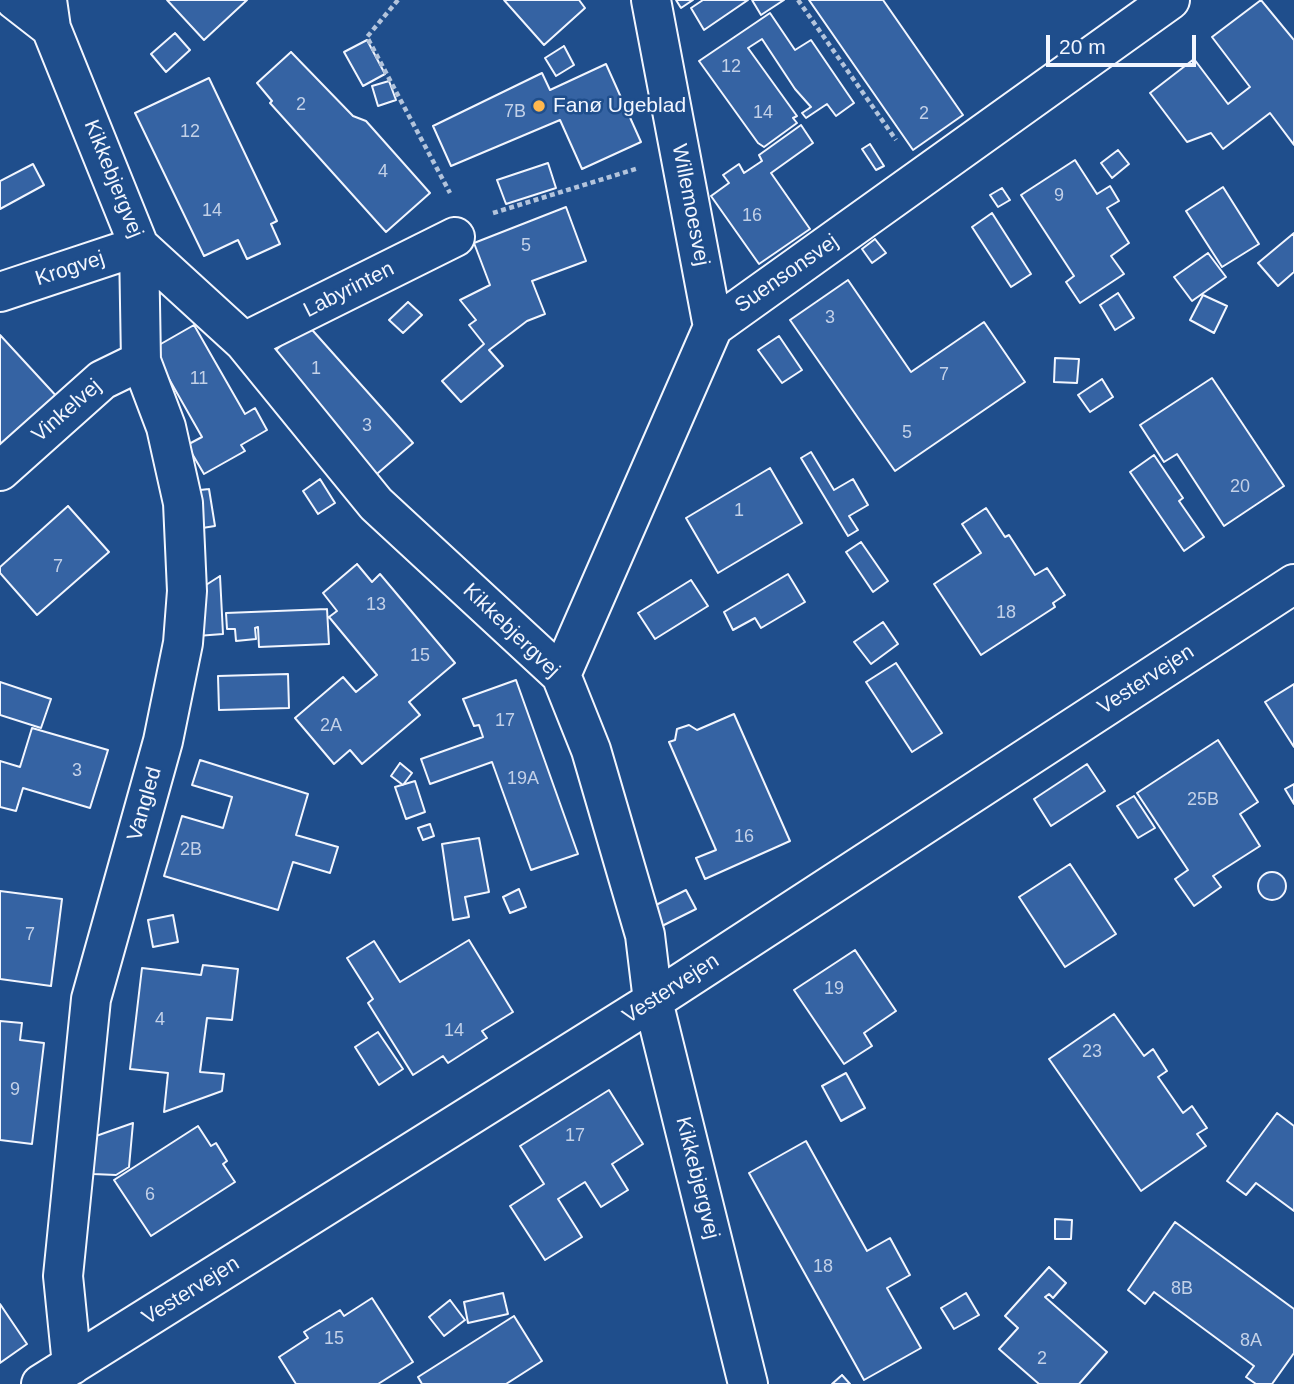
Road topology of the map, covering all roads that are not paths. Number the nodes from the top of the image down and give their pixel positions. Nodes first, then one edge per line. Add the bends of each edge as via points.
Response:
1 (15, 0) edge
2 (651, 0) edge
3 (1170, 0) edge
4 (49, 14) edge
5 (460, 229) road end
6 (139, 246) junction
7 (0, 292) edge
8 (713, 327) junction
9 (244, 342) junction
10 (141, 361) junction
11 (0, 471) edge
12 (1294, 584) edge
13 (561, 676) junction
14 (653, 1001) junction
15 (57, 1375) edge
16 (748, 1384) edge

1 - 4 street
2 - 8 street, Willemoesvej
3 - 8 street, Suensonsvej
4 - 6 street, Kikkebjergvej
5 - 9 street, Labyrinten
6 - 7 street, Krogvej
6 - 9 street, Kikkebjergvej
6 - 10 street, Vangled
8 - 13 street, Suensonsvej
9 - 13 street, Kikkebjergvej via 376,504
10 - 11 street, Vinkelvej via 102,380
10 - 15 street, Vangled via 166,426 183,503 187,591 183,643 163,741 91,999
12 - 14 street, Vestervejen
13 - 14 street, Kikkebjergvej via 591,750 645,935
14 - 15 street, Vestervejen
14 - 16 street, Kikkebjergvej

